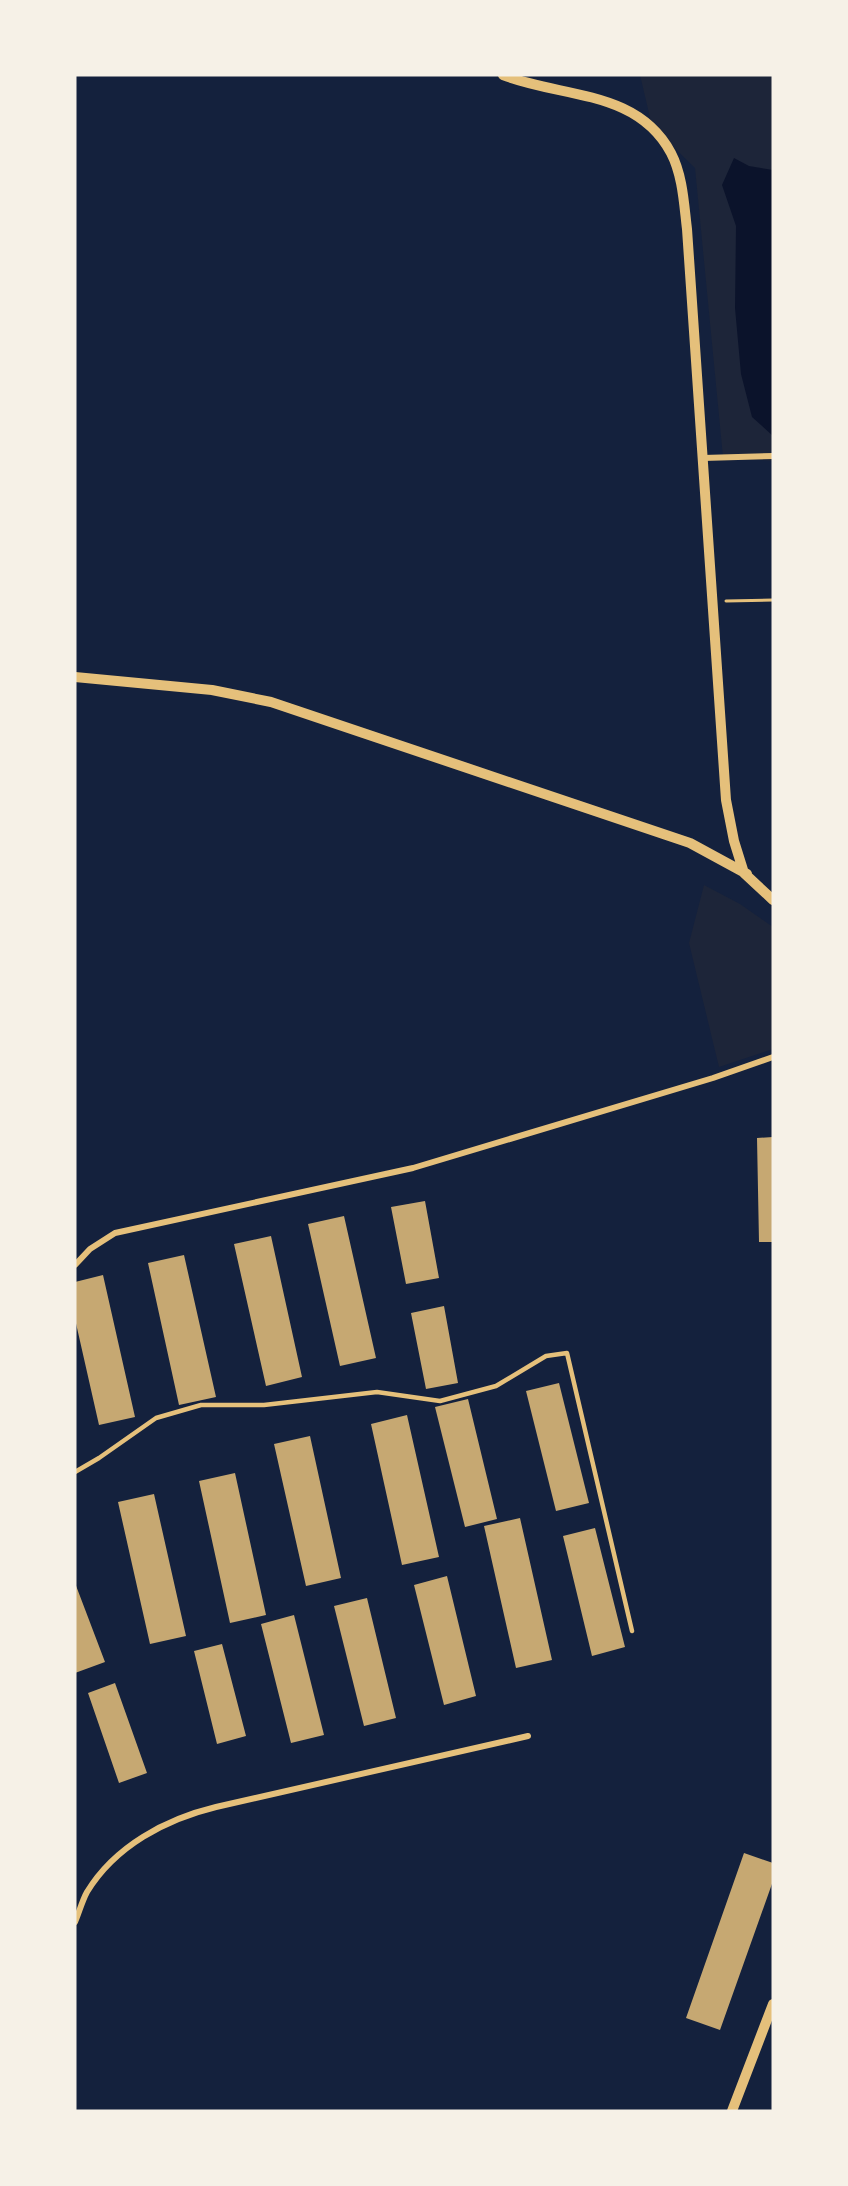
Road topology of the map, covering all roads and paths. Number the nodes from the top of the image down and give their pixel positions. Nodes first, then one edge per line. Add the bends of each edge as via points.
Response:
1 (503, 75) edge
2 (773, 456) edge
3 (703, 458) junction
4 (773, 600) edge
5 (712, 601) junction
6 (75, 677) edge
7 (744, 873) junction
8 (773, 889) edge
9 (773, 900) edge
10 (773, 1057) edge
11 (75, 1265) edge
12 (75, 1472) edge
13 (632, 1631) dead end
14 (528, 1736) dead end
15 (75, 1923) edge
16 (773, 2004) edge
17 (732, 2111) edge

1 - 3 street via 604,100 627,110 644,120 672,154 687,229
2 - 3 street
3 - 5 street
4 - 5 path
5 - 7 street via 726,800
6 - 7 street via 212,690 271,702 690,843
7 - 8 street
7 - 9 street
10 - 11 street via 413,1168 115,1233 90,1249
12 - 13 lane via 156,1418 201,1405 264,1405 377,1392 440,1401 496,1386 546,1356 567,1353
14 - 15 street via 179,1818 144,1836 113,1861 86,1893
16 - 17 street

